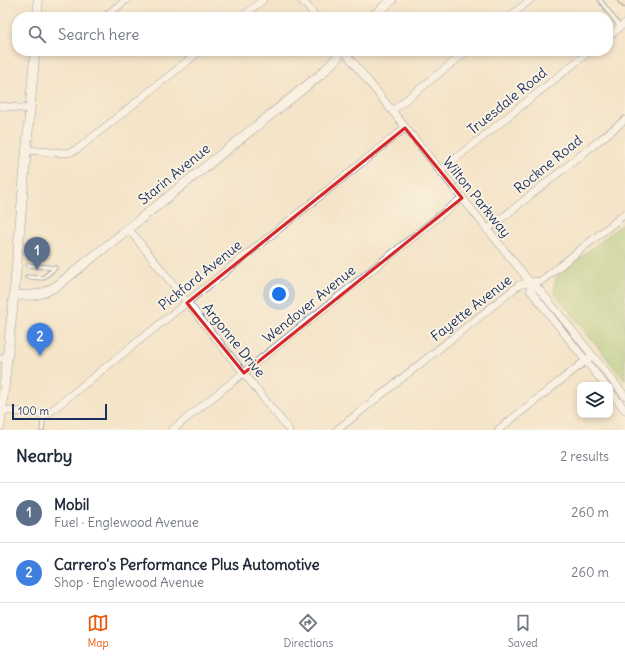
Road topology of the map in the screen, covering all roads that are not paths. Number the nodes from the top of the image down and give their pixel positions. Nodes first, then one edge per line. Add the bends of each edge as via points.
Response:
1 (38, 0) edge
2 (126, 0) edge
3 (263, 0) edge
4 (302, 0) edge
5 (392, 0) edge
6 (530, 0) edge
7 (600, 0) edge
8 (623, 0) edge
9 (625, 2) edge
10 (38, 12) edge
11 (110, 12) edge
12 (248, 12) edge
13 (312, 12) edge
14 (378, 12) edge
15 (515, 12) edge
16 (611, 12) edge
17 (613, 14) edge
18 (623, 25) edge
19 (613, 33) edge
20 (35, 56) edge
21 (194, 56) edge
22 (338, 56) edge
23 (348, 56) edge
24 (461, 56) edge
25 (584, 56) edge
26 (0, 106) edge
27 (30, 109) junction
28 (392, 112) junction
29 (625, 120) edge
30 (405, 128) junction
31 (26, 150) junction
32 (440, 171) junction
33 (462, 198) junction
34 (625, 214) edge
35 (128, 228) junction
36 (487, 230) junction
37 (28, 265) dead end
38 (27, 277) dead end
39 (530, 282) junction
40 (14, 295) junction
41 (187, 302) junction
42 (593, 355) junction
43 (3, 359) edge
44 (586, 361) junction
45 (244, 373) junction
46 (603, 382) edge
47 (613, 395) edge
48 (625, 396) edge
49 (2, 410) junction
50 (625, 410) edge
51 (44, 414) junction
52 (0, 426) edge
53 (42, 430) edge
54 (172, 430) edge
55 (289, 430) edge
56 (337, 430) edge
57 (498, 430) edge

1 - 10 street
2 - 11 street
3 - 12 street
4 - 13 street
5 - 14 street
6 - 15 street
7 - 16 lane
8 - 9 main road
17 - 18 lane
18 - 19 street
20 - 27 street
21 - 31 street via 75,151 65,153
22 - 35 street, Starin Avenue via 320,75
23 - 28 street
24 - 28 street
25 - 32 street, Truesdale Road
26 - 27 street
27 - 31 street
28 - 30 street, Wilton Parkway
29 - 36 street, Rockne Road
30 - 32 street, Wilton Parkway
30 - 41 street, Pickford Avenue
31 - 40 street
32 - 33 street, Wilton Parkway
33 - 36 street, Wilton Parkway
33 - 45 street, Wendover Avenue
34 - 39 street, Fayette Avenue via 541,281
35 - 40 street, Starin Avenue via 48,291 38,295
35 - 41 street, Argonne Drive
36 - 39 street, Wilton Parkway
37 - 38 lane via 55,268 42,278
39 - 42 street, Wilton Parkway via 539,288
39 - 44 street, Wilton Parkway via 530,290
39 - 56 street, Fayette Avenue via 519,285
40 - 43 street
41 - 45 street, Argonne Drive
41 - 51 street, Pickford Avenue via 46,415
42 - 44 street
42 - 48 street, Wilton Parkway
43 - 49 street
44 - 46 street, Wilton Parkway
44 - 57 street
45 - 54 street, Wendover Avenue
45 - 55 street, Argonne Drive
47 - 50 street
49 - 51 street
49 - 52 street
51 - 53 lane

